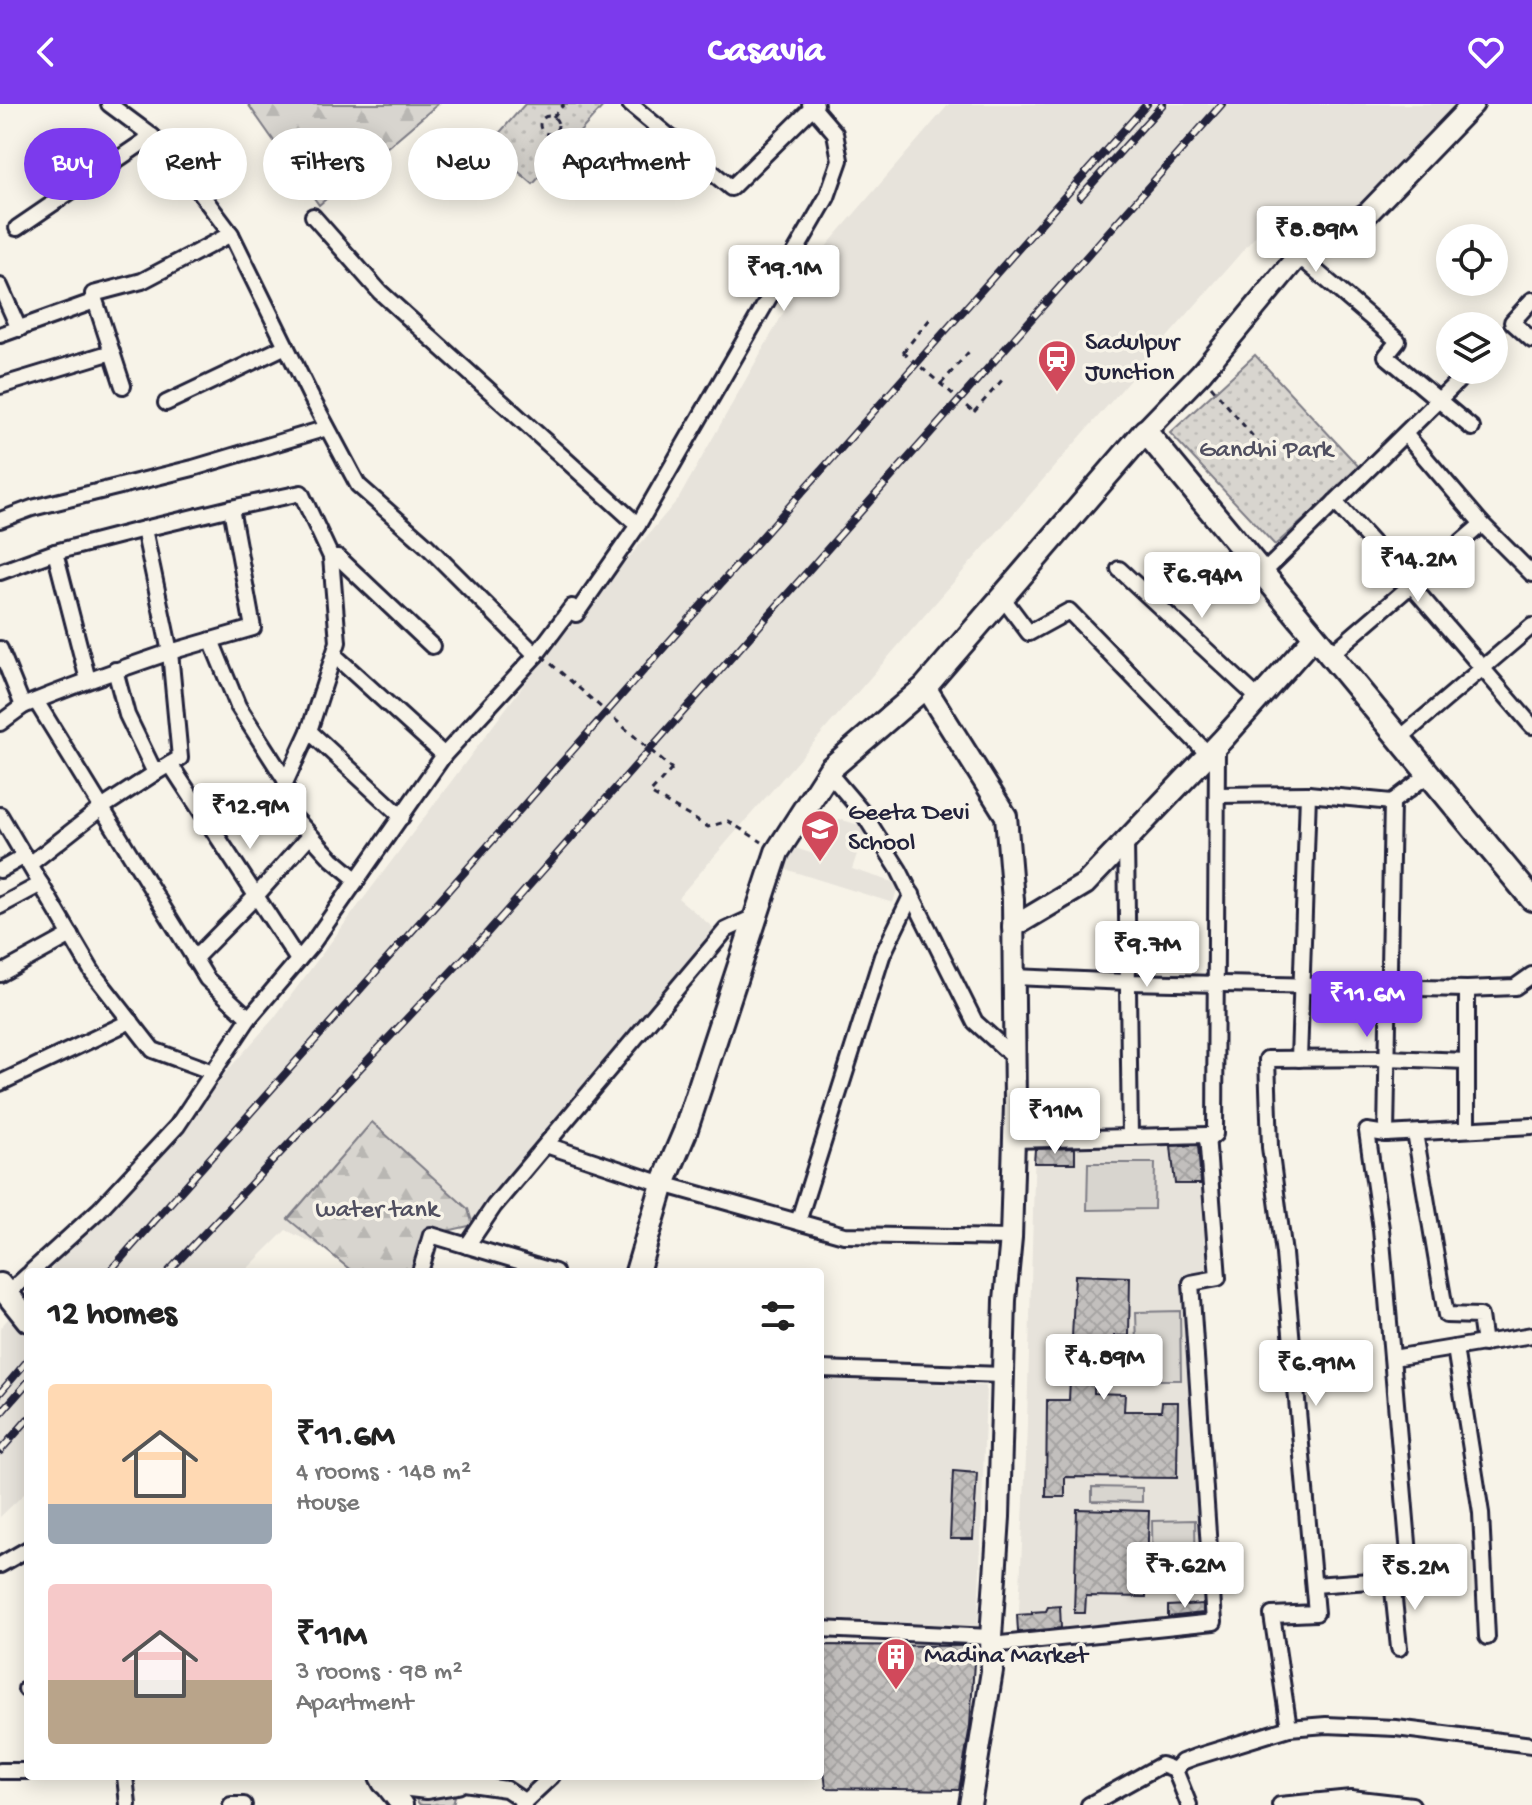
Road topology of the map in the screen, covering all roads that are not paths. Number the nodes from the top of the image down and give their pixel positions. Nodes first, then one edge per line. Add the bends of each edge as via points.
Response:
1 (109, 104) edge
2 (630, 104) edge
3 (1473, 104) edge
4 (814, 105) edge
5 (141, 128) edge
6 (137, 146) edge
7 (206, 200) edge
8 (313, 216) dead end
9 (17, 228) dead end
10 (231, 234) junction
11 (1301, 258) junction
12 (0, 286) edge
13 (1532, 300) edge
14 (95, 301) junction
15 (19, 329) junction
16 (0, 335) edge
17 (1532, 340) edge
18 (286, 346) junction
19 (112, 352) junction
20 (1455, 384) edge
21 (0, 386) edge
22 (123, 386) dead end
23 (1439, 400) junction
24 (166, 403) dead end
25 (327, 428) junction
26 (1472, 428) dead end
27 (1145, 431) junction
28 (1405, 434) junction
29 (1335, 502) junction
30 (231, 508) junction
31 (0, 520) edge
32 (1482, 524) junction
33 (638, 525) junction
34 (144, 529) junction
35 (55, 552) junction
36 (331, 557) junction
37 (1119, 569) dead end
38 (0, 572) edge
39 (1262, 574) junction
40 (1532, 574) edge
41 (1411, 585) junction
42 (1002, 597) junction
43 (1532, 626) edge
44 (1314, 637) junction
45 (211, 640) junction
46 (432, 646) dead end
47 (0, 649) edge
48 (170, 652) junction
49 (334, 655) junction
50 (1330, 655) junction
51 (539, 656) junction
52 (1483, 669) junction
53 (115, 670) junction
54 (88, 680) junction
55 (925, 687) junction
56 (1259, 699) junction
57 (29, 704) junction
58 (0, 723) edge
59 (1532, 726) edge
60 (309, 731) junction
61 (1399, 739) junction
62 (1213, 750) junction
63 (444, 755) junction
64 (170, 764) junction
65 (828, 772) junction
66 (155, 773) junction
67 (1429, 774) junction
68 (286, 781) junction
69 (1308, 794) junction
70 (1217, 795) junction
71 (1392, 802) junction
72 (100, 809) junction
73 (0, 815) edge
74 (402, 817) junction
75 (310, 835) junction
76 (1126, 841) junction
77 (28, 860) junction
78 (0, 870) edge
79 (357, 880) junction
80 (41, 884) junction
81 (912, 894) junction
82 (256, 896) junction
83 (1532, 899) edge
84 (0, 906) edge
85 (756, 916) junction
86 (1013, 927) junction
87 (71, 935) junction
88 (194, 959) junction
89 (298, 960) junction
90 (0, 974) edge
91 (1532, 975) edge
92 (1014, 977) junction
93 (1128, 982) junction
94 (1215, 982) junction
95 (1301, 985) junction
96 (1388, 987) junction
97 (1467, 989) junction
98 (249, 1018) junction
99 (131, 1021) junction
100 (1015, 1058) junction
101 (1387, 1058) junction
102 (1299, 1059) junction
103 (1467, 1061) junction
104 (213, 1072) junction
105 (0, 1083) edge
106 (1532, 1126) edge
107 (1467, 1129) junction
108 (1415, 1133) junction
109 (1386, 1134) junction
110 (1130, 1137) junction
111 (1013, 1140) junction
112 (1207, 1141) junction
113 (546, 1145) junction
114 (663, 1184) junction
115 (798, 1222) junction
116 (1011, 1238) junction
117 (467, 1246) junction
118 (36, 1268) edge
119 (421, 1268) edge
120 (541, 1268) edge
121 (638, 1268) edge
122 (24, 1277) edge
123 (4, 1289) edge
124 (24, 1315) edge
125 (1532, 1335) edge
126 (1484, 1344) junction
127 (1455, 1348) junction
128 (1393, 1358) junction
129 (824, 1369) edge
130 (1003, 1375) junction
131 (24, 1551) edge
132 (0, 1565) edge
133 (1392, 1580) junction
134 (1314, 1585) junction
135 (824, 1629) edge
136 (1487, 1637) dead end
137 (991, 1641) junction
138 (1399, 1648) dead end
139 (1289, 1728) junction
140 (1532, 1745) edge
141 (1175, 1770) junction
142 (0, 1771) edge
143 (24, 1771) edge
144 (125, 1780) edge
145 (383, 1780) edge
146 (388, 1780) edge
147 (455, 1780) edge
148 (464, 1780) edge
149 (548, 1780) edge
150 (523, 1804) edge
151 (128, 1805) edge
152 (231, 1805) edge
153 (244, 1805) edge
154 (402, 1805) edge
155 (970, 1805) edge
156 (1089, 1805) edge
157 (1189, 1805) edge
158 (1280, 1805) edge
159 (1412, 1805) edge

1 - 5 street
2 - 4 street via 731,188
3 - 11 street via 1369,212
4 - 33 street via 835,133 840,160 827,197
6 - 9 street
7 - 10 street
8 - 33 street via 380,292
10 - 14 street via 142,281 93,294
10 - 18 street
11 - 23 street via 1398,341 1386,356
11 - 27 street
12 - 15 street
13 - 17 street via 1512,322
14 - 15 street
14 - 19 street
15 - 16 street
18 - 24 street
18 - 25 street
19 - 21 street
19 - 22 street
20 - 23 street
23 - 26 street
23 - 28 street
25 - 31 street
25 - 51 street via 358,485
27 - 39 main road
27 - 42 main road
28 - 29 street
28 - 32 street
29 - 39 street
29 - 41 street
30 - 34 street
30 - 36 street via 301,493
30 - 45 street via 253,628
32 - 40 street
32 - 41 street
33 - 51 street via 576,614 572,607
34 - 35 street
34 - 48 street
35 - 38 street
35 - 54 street
36 - 46 street via 338,557
36 - 49 street via 338,642
37 - 56 street
39 - 44 main road
41 - 50 street
41 - 52 street
42 - 55 main road
42 - 62 street via 1029,633 1069,611
43 - 52 street
44 - 50 main road
44 - 56 street
45 - 48 street
45 - 68 street via 238,706
47 - 57 street
48 - 53 street
48 - 64 street via 180,758
49 - 60 street
49 - 63 street
50 - 61 main road
51 - 63 street
52 - 59 street
52 - 61 street
53 - 54 street
53 - 66 street via 127,715
54 - 57 street
55 - 65 main road
55 - 86 street via 1006,816
56 - 62 street
57 - 58 street
57 - 72 street
60 - 68 street
60 - 74 street
61 - 67 main road
62 - 70 street
62 - 76 street
63 - 74 street
64 - 66 street
64 - 82 street
65 - 81 street via 863,813
65 - 85 main road via 777,852
66 - 72 street
67 - 71 street
67 - 83 main road
68 - 75 street via 282,804
69 - 70 street
69 - 71 street
69 - 95 street
70 - 94 street
71 - 96 street
72 - 77 street
72 - 88 street
73 - 77 street
74 - 79 street
75 - 79 street
75 - 82 street
76 - 86 street via 1085,884
76 - 93 street
77 - 78 street
77 - 80 street
79 - 89 street
80 - 84 street
80 - 87 street
81 - 100 street via 975,1022
81 - 115 street via 882,956
82 - 88 street
82 - 89 street
85 - 113 street via 726,930
85 - 114 main road
86 - 92 street
87 - 90 street
87 - 99 street
88 - 98 street via 207,979
89 - 98 street
91 - 97 street via 1515,987
92 - 93 street
92 - 100 street
93 - 94 street
93 - 110 street
94 - 95 street
94 - 112 street via 1215,1134
95 - 96 street
95 - 102 street
96 - 97 street
96 - 101 street
97 - 103 street
98 - 104 street
99 - 104 street via 153,1050
99 - 105 street
100 - 111 street
101 - 102 street
101 - 103 street
101 - 109 street
102 - 134 street via 1267,1059 1270,1147
103 - 107 street
104 - 118 street via 177,1126
106 - 107 street
107 - 108 street
108 - 109 street
108 - 126 street via 1446,1315 1480,1316
109 - 128 street via 1367,1131
110 - 111 street
110 - 112 street via 1207,1135
111 - 116 street
112 - 137 street via 1218,1278 1191,1283 1214,1622
113 - 114 street
113 - 117 street
114 - 115 street
114 - 121 main road
115 - 116 street via 844,1235
116 - 130 street
117 - 119 street via 431,1235
117 - 120 street
122 - 123 street
123 - 124 main road
125 - 126 street
126 - 127 street
127 - 128 street
127 - 136 street via 1481,1513
128 - 133 street via 1411,1578
129 - 130 street
130 - 137 street
131 - 132 street
133 - 134 street
133 - 138 street
134 - 139 street via 1316,1613 1272,1615
135 - 137 street
137 - 155 street via 992,1671
139 - 140 street via 1396,1728
139 - 141 street via 1195,1757
141 - 156 street via 1161,1765
141 - 157 street
142 - 143 street
144 - 151 street
145 - 154 street
146 - 147 main road via 427,1787
148 - 150 street via 506,1789
149 - 150 street
152 - 153 street
158 - 159 street via 1351,1798

